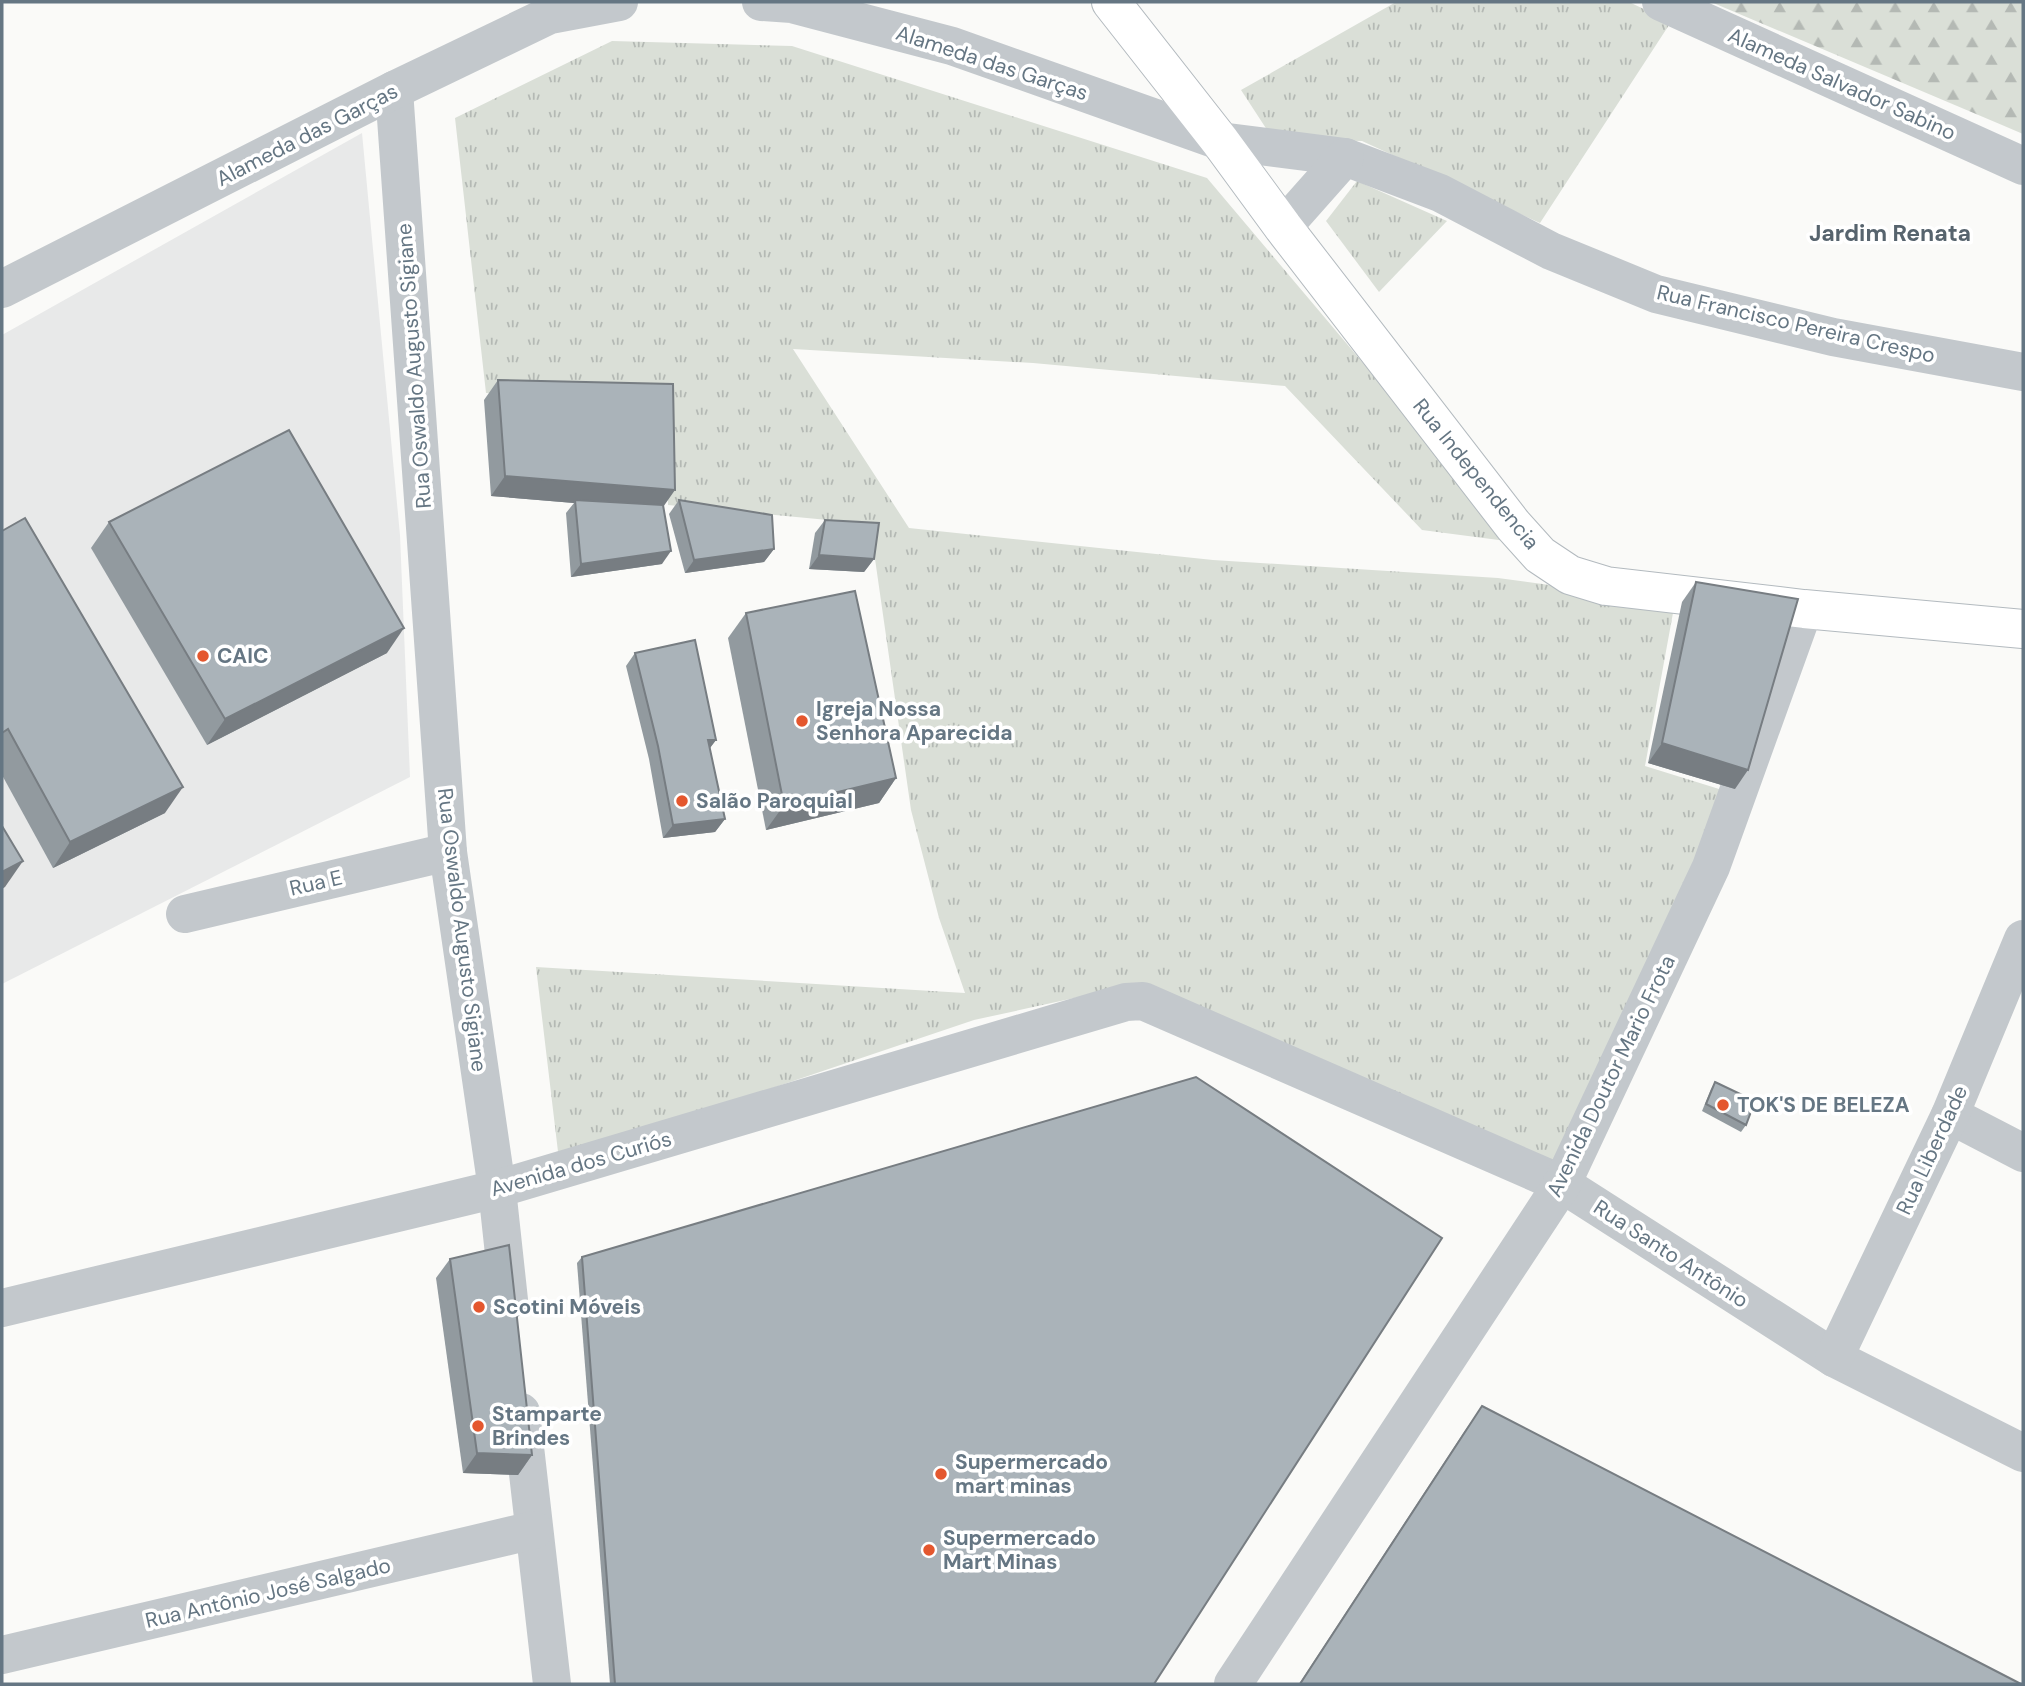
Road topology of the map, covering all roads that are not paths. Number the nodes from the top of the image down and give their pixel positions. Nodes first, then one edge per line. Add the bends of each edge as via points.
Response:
1 (619, 2) edge
2 (761, 2) edge
3 (1111, 2) edge
4 (1661, 2) edge
5 (394, 90) junction
6 (1220, 141) junction
7 (1345, 156) junction
8 (2023, 166) edge
9 (1283, 227) junction
10 (2, 289) edge
11 (2023, 373) edge
12 (1804, 609) junction
13 (2023, 629) edge
14 (448, 852) junction
15 (185, 914) dead end
16 (2023, 939) edge
17 (1155, 1006) joint
18 (1950, 1115) junction
19 (2023, 1153) edge
20 (1562, 1184) junction
21 (497, 1189) junction
22 (2, 1308) edge
23 (513, 1339) edge
24 (1834, 1358) junction
25 (518, 1380) edge
26 (2023, 1453) edge
27 (534, 1531) junction
28 (2, 1655) edge
29 (552, 1684) edge
30 (1233, 1684) edge

1 - 5 street, Alameda das Garças via 550,15
2 - 6 street, Alameda das Garças via 792,4 952,46
3 - 6 street, Rua Independencia
4 - 8 street, Alameda Salvador Sabino
5 - 10 street, Alameda das Garças
5 - 14 street, Rua Oswaldo Augusto Sigiane
6 - 7 street, Rua Francisco Pereira Crespo
6 - 9 street, Rua Independencia
7 - 9 street
7 - 11 street, Rua Francisco Pereira Crespo via 1440,193 1550,251 1656,294 1833,337
9 - 12 street, Rua Independencia via 1540,555 1570,575 1606,586
12 - 13 street, Rua Independencia
12 - 20 street, Avenida Doutor Mario Frota via 1711,867
14 - 15 street, Rua E
14 - 21 street, Rua Oswaldo Augusto Sigiane
16 - 18 street, Rua Liberdade
17 - 20 street, Rua Santo Antônio
17 - 21 street, Avenida dos Curiós via 1126,1002
18 - 19 street
18 - 24 street, Rua Liberdade
20 - 24 street, Rua Santo Antônio
20 - 30 street, Avenida Doutor Mario Frota
21 - 22 street, Avenida dos Curiós
21 - 23 street, Rua Oswaldo Augusto Sigiane
24 - 26 street, Rua Santo Antônio
25 - 27 street
27 - 28 street, Rua Antônio José Salgado
27 - 29 street

